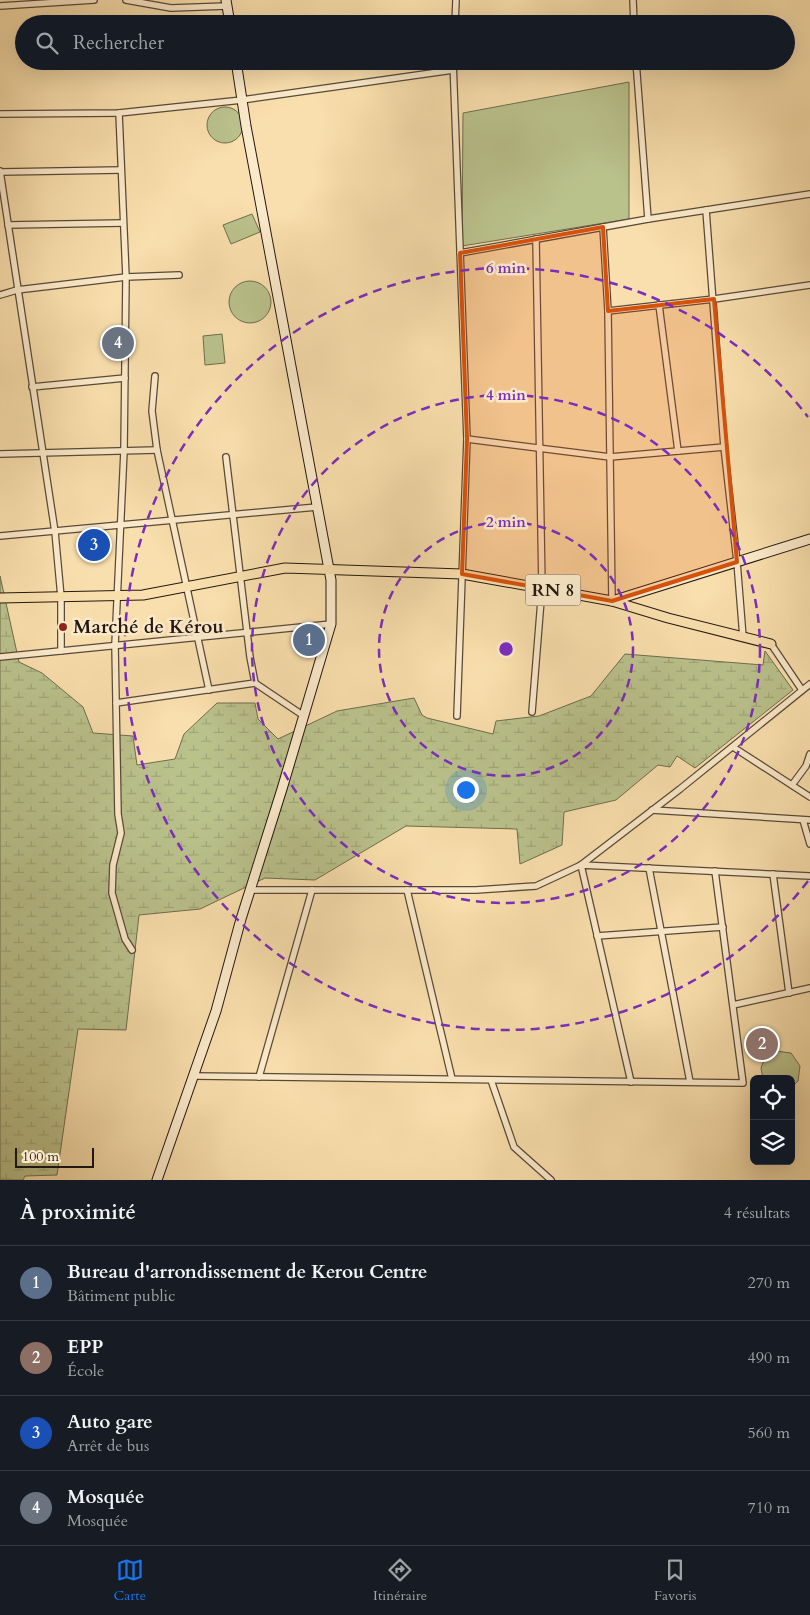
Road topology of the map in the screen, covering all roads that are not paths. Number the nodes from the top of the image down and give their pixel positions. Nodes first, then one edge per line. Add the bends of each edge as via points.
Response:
1 (94, 0) edge
2 (126, 0) edge
3 (456, 0) edge
4 (633, 0) edge
5 (226, 3) edge
6 (0, 6) edge
7 (455, 15) edge
8 (634, 15) edge
9 (237, 70) edge
10 (453, 70) joint
11 (637, 70) edge
12 (242, 100) junction
13 (119, 113) junction
14 (0, 114) edge
15 (121, 170) junction
16 (0, 171) edge
17 (810, 194) edge
18 (3, 209) edge
19 (706, 210) junction
20 (648, 219) junction
21 (123, 223) junction
22 (8, 224) junction
23 (603, 227) junction
24 (536, 239) junction
25 (460, 253) junction
26 (179, 274) dead end
27 (126, 276) junction
28 (810, 285) edge
29 (17, 290) junction
30 (0, 295) edge
31 (714, 299) junction
32 (659, 305) junction
33 (608, 311) junction
34 (155, 376) dead end
35 (125, 378) junction
36 (32, 387) junction
37 (468, 439) junction
38 (540, 447) junction
39 (724, 447) junction
40 (157, 450) junction
41 (124, 451) junction
42 (678, 451) junction
43 (42, 453) junction
44 (0, 454) edge
45 (226, 457) dead end
46 (610, 457) junction
47 (317, 507) junction
48 (233, 514) junction
49 (172, 519) junction
50 (122, 524) junction
51 (55, 532) junction
52 (0, 536) edge
53 (810, 539) edge
54 (737, 562) junction
55 (329, 568) junction
56 (462, 574) junction
57 (240, 578) junction
58 (186, 587) junction
59 (542, 588) junction
60 (118, 596) junction
61 (60, 597) junction
62 (0, 598) edge
63 (612, 601) junction
64 (330, 624) junction
65 (247, 632) junction
66 (197, 637) junction
67 (743, 637) junction
68 (771, 644) joint
69 (116, 645) junction
70 (61, 651) junction
71 (0, 657) edge
72 (256, 683) junction
73 (810, 684) edge
74 (209, 690) junction
75 (802, 690) junction
76 (116, 703) junction
77 (532, 712) dead end
78 (304, 716) junction
79 (457, 716) dead end
80 (733, 747) junction
81 (810, 754) edge
82 (792, 785) junction
83 (810, 797) edge
84 (652, 810) junction
85 (803, 820) junction
86 (810, 820) edge
87 (810, 844) edge
88 (581, 865) junction
89 (649, 868) junction
90 (715, 871) junction
91 (772, 874) junction
92 (810, 876) edge
93 (250, 890) junction
94 (312, 890) junction
95 (407, 890) junction
96 (723, 927) junction
97 (662, 931) junction
98 (597, 936) junction
99 (132, 950) dead end
100 (810, 988) edge
101 (788, 993) junction
102 (733, 1005) junction
103 (195, 1076) junction
104 (259, 1077) junction
105 (452, 1080) junction
106 (491, 1080) junction
107 (631, 1082) junction
108 (690, 1082) junction
109 (158, 1180) edge
110 (551, 1180) edge

1 - 6 street
2 - 5 street via 171,8
3 - 7 street
4 - 8 street
9 - 12 street
10 - 12 street
10 - 25 street
11 - 20 street
12 - 13 street
12 - 47 street
13 - 14 street
13 - 15 street
15 - 16 street
15 - 21 street
16 - 18 street
17 - 19 street
18 - 22 street
19 - 20 street
19 - 31 street
20 - 23 street
21 - 22 street
21 - 27 street
22 - 29 street
23 - 24 street
23 - 33 street
24 - 25 street
24 - 38 street
25 - 37 street
26 - 27 street
27 - 29 street
27 - 35 street
28 - 31 street
29 - 30 street
29 - 36 street
31 - 32 street
31 - 39 street
32 - 33 street
32 - 42 street
33 - 46 street
34 - 40 street via 152,411
35 - 36 street
35 - 41 street
36 - 43 street
37 - 38 street
37 - 56 street
38 - 46 street
38 - 59 street
39 - 42 street
39 - 54 street
40 - 41 street
40 - 49 street
41 - 43 street
41 - 50 street
42 - 46 street
43 - 44 street
43 - 51 street
45 - 48 street
46 - 63 street
47 - 48 street
47 - 55 street
48 - 49 street
48 - 57 street
49 - 50 street
49 - 58 street
50 - 51 street
50 - 60 street
51 - 52 street
51 - 61 street
53 - 54 street
54 - 63 street
54 - 67 street
55 - 56 main road, RN 8
55 - 57 main road, RN 8 via 285,568
55 - 64 street
56 - 59 main road, RN 8
56 - 79 street
57 - 58 main road, RN 8
57 - 65 street
58 - 60 main road, RN 8
58 - 66 street
59 - 63 main road, RN 8
59 - 77 street
60 - 61 main road, RN 8
60 - 69 street
61 - 62 main road, RN 8
61 - 70 street
63 - 67 main road, RN 8
64 - 65 street
64 - 78 street
65 - 66 street
65 - 72 street
66 - 69 street
66 - 74 street
67 - 68 main road, RN 8
68 - 75 street
69 - 70 street
69 - 76 street
70 - 71 street
72 - 74 street
72 - 78 street
73 - 75 street
74 - 76 street
75 - 80 street
76 - 99 street via 121,833 113,865 112,894 125,940
78 - 93 street
80 - 82 street
80 - 84 street
81 - 82 street via 806,766
82 - 83 street
84 - 85 street
84 - 88 street
85 - 86 street
85 - 87 street
88 - 89 street
88 - 95 street via 536,886
88 - 98 street
89 - 90 street
89 - 97 street
90 - 91 street
90 - 96 street
91 - 92 street
91 - 101 street
93 - 94 street
93 - 103 street
94 - 95 street
94 - 104 street
95 - 105 street
96 - 97 street
96 - 102 street
97 - 98 street
97 - 108 street
98 - 107 street
100 - 101 street
101 - 102 street
102 - 108 street via 743,1083
103 - 104 street
103 - 109 street
104 - 105 street
105 - 106 street
106 - 107 street
106 - 110 street via 514,1147
107 - 108 street

